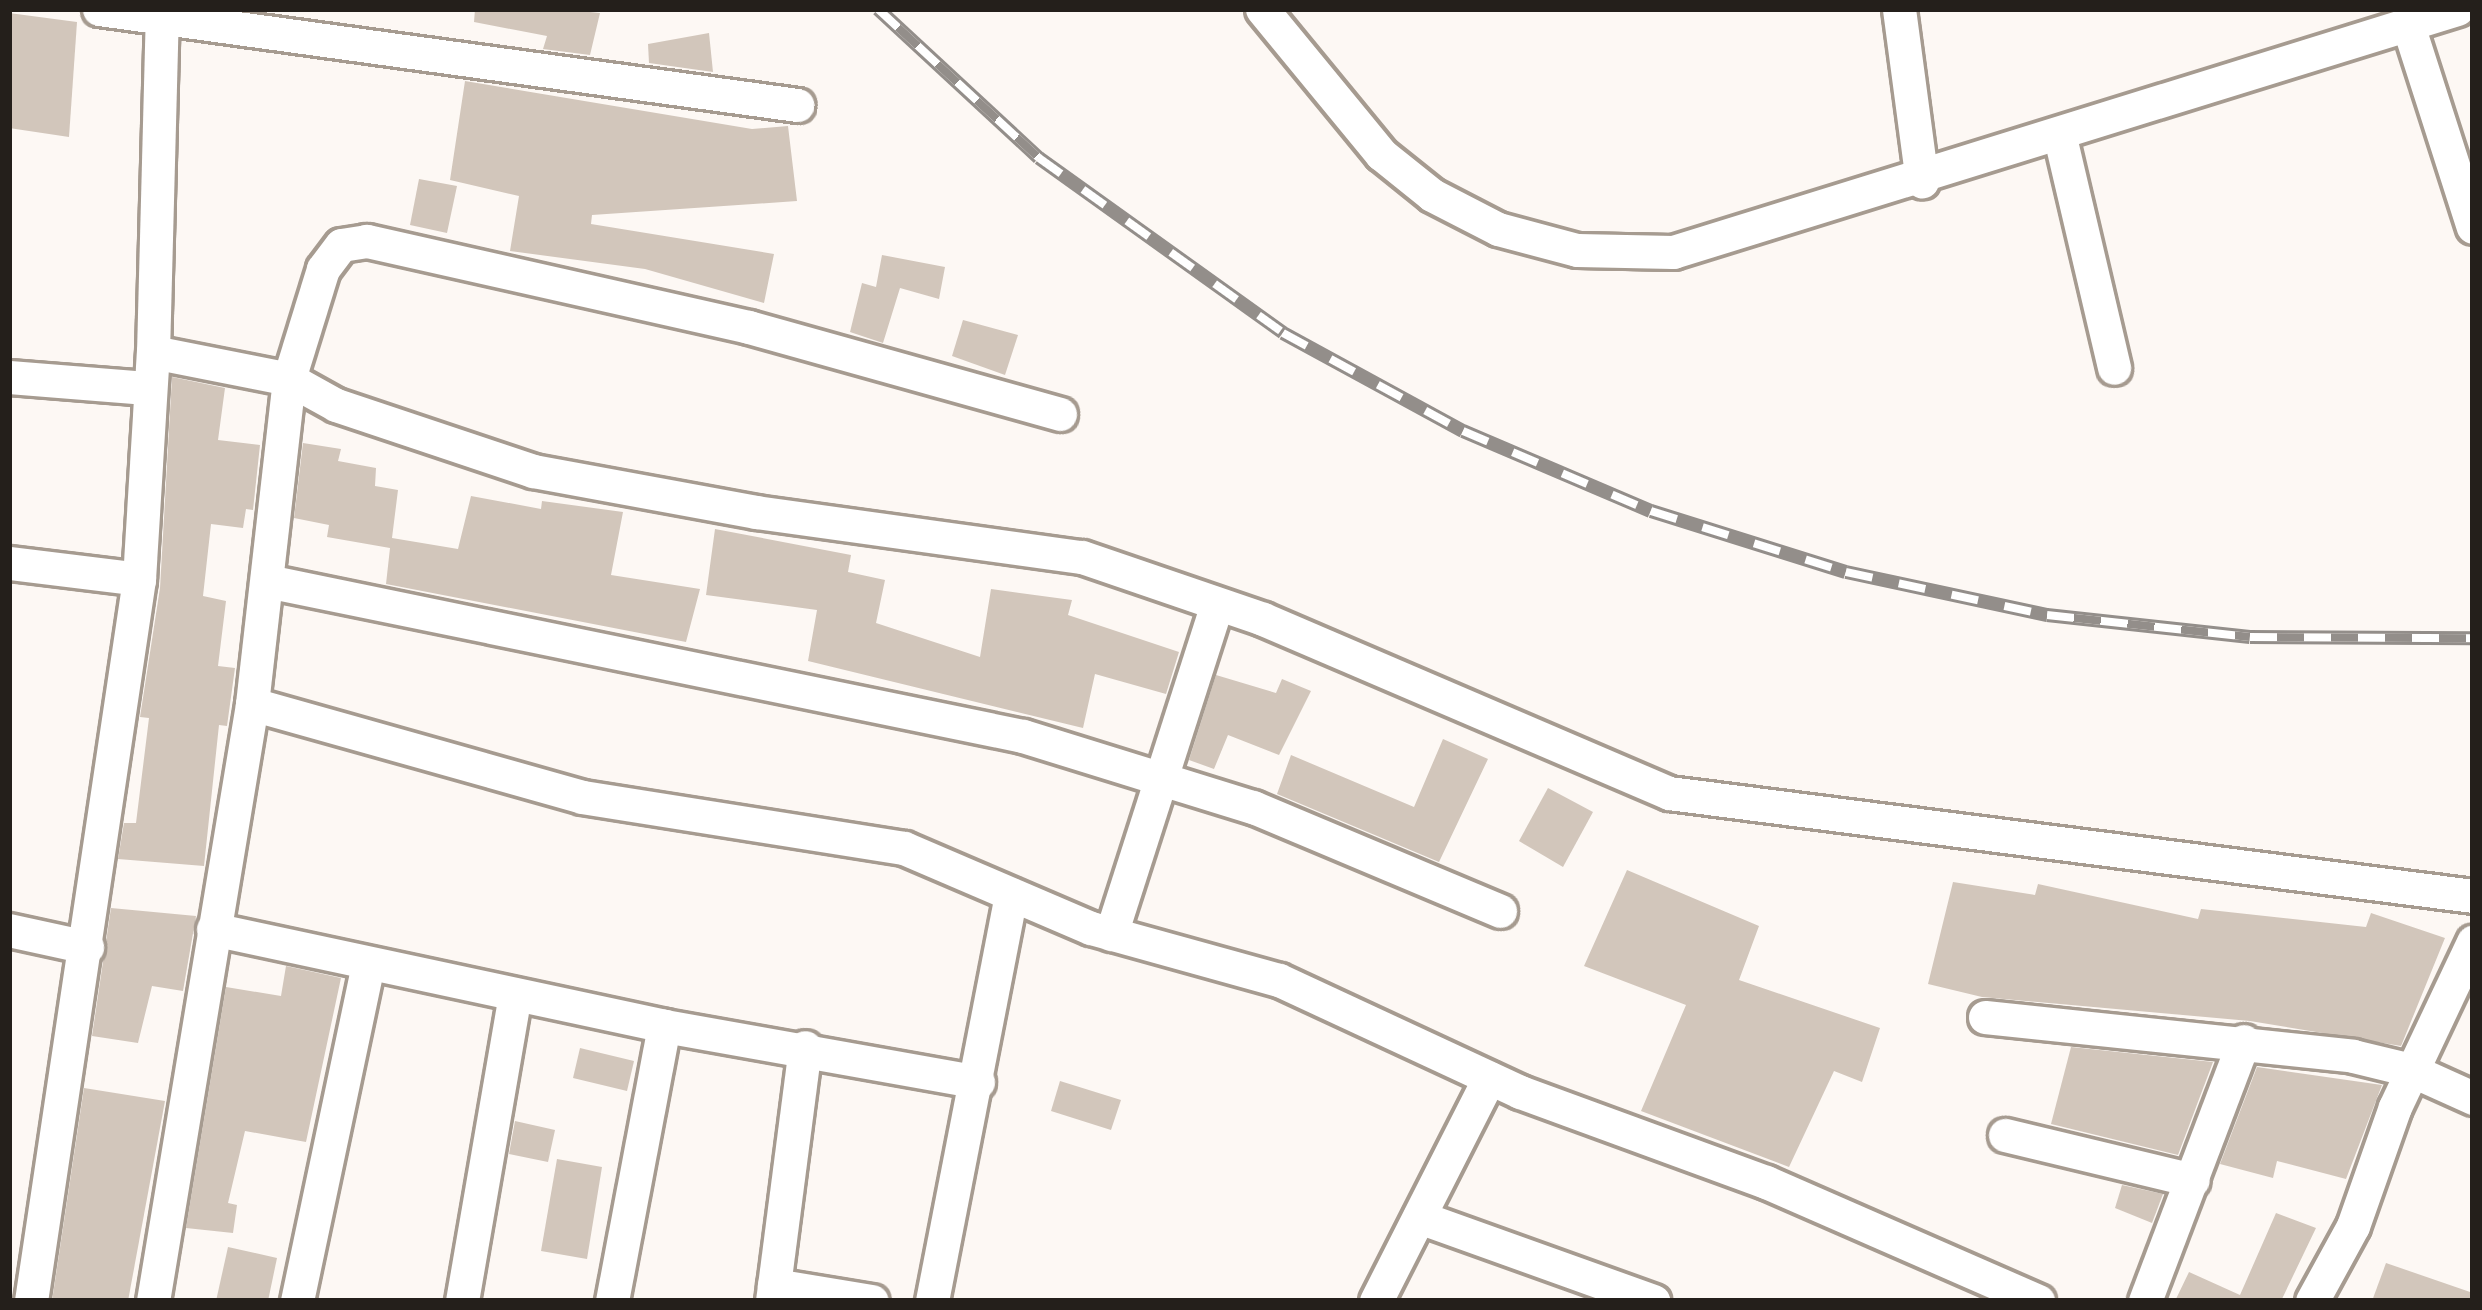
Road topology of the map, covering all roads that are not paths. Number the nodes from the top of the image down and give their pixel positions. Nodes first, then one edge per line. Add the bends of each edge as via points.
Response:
1 (99, 9) edge
2 (1262, 9) edge
3 (1899, 9) edge
4 (2457, 9) edge
5 (162, 14) edge
6 (2408, 25) junction
7 (797, 105) dead end
8 (2060, 137) junction
9 (1922, 182) junction
10 (2473, 227) edge
11 (153, 352) junction
12 (2114, 368) dead end
13 (9, 377) edge
14 (289, 379) junction
15 (147, 388) junction
16 (1060, 414) dead end
17 (9, 563) edge
18 (139, 579) junction
19 (267, 581) junction
20 (1216, 607) junction
21 (252, 704) junction
22 (1162, 779) junction
23 (1011, 896) junction
24 (2473, 896) edge
25 (1500, 911) dead end
26 (213, 929) junction
27 (9, 930) edge
28 (1111, 934) junction
29 (2473, 942) edge
30 (87, 947) junction
31 (368, 964) junction
32 (514, 995) junction
33 (1985, 1017) dead end
34 (664, 1026) junction
35 (2244, 1041) junction
36 (806, 1047) junction
37 (2410, 1070) junction
38 (1489, 1078) junction
39 (978, 1082) junction
40 (2473, 1098) edge
41 (2006, 1135) dead end
42 (2193, 1180) junction
43 (1419, 1217) junction
44 (1973, 1289) edge
45 (773, 1293) edge
46 (31, 1301) edge
47 (153, 1301) edge
48 (297, 1301) edge
49 (462, 1301) edge
50 (612, 1301) edge
51 (872, 1301) edge
52 (932, 1301) edge
53 (1376, 1301) edge
54 (1653, 1301) edge
55 (2038, 1301) edge
56 (2145, 1301) edge
57 (2312, 1301) edge

1 - 5 street
2 - 9 street via 1381,154 1432,195 1498,229 1577,250 1673,252
3 - 9 street
4 - 6 street
5 - 7 street
5 - 11 street
6 - 8 street
6 - 10 street
8 - 9 street
8 - 12 street
11 - 14 street
11 - 15 street
13 - 15 street
14 - 16 street via 329,254 368,241 749,327
14 - 19 street
14 - 20 street via 336,405 533,471 1082,557
15 - 18 street
17 - 18 street
18 - 30 street
19 - 21 street
19 - 22 street via 1023,736
20 - 22 street
20 - 24 street via 1378,665 1670,794
21 - 23 street via 582,797 904,848
21 - 26 street
22 - 25 street via 1252,807
22 - 28 street
23 - 28 street
23 - 39 street
26 - 31 street
26 - 47 street
27 - 30 street
28 - 38 street via 1279,980
29 - 37 street
30 - 46 street
31 - 32 street
31 - 48 street
32 - 34 street
32 - 49 street
33 - 35 street
34 - 36 street
34 - 50 street
35 - 37 street
35 - 42 street
36 - 39 street
36 - 45 street
37 - 40 street
37 - 57 street via 2370,1189
38 - 43 street
38 - 44 street via 1766,1182
39 - 52 street
41 - 42 street
42 - 56 street
43 - 53 street
43 - 54 street
44 - 55 street
45 - 51 street

